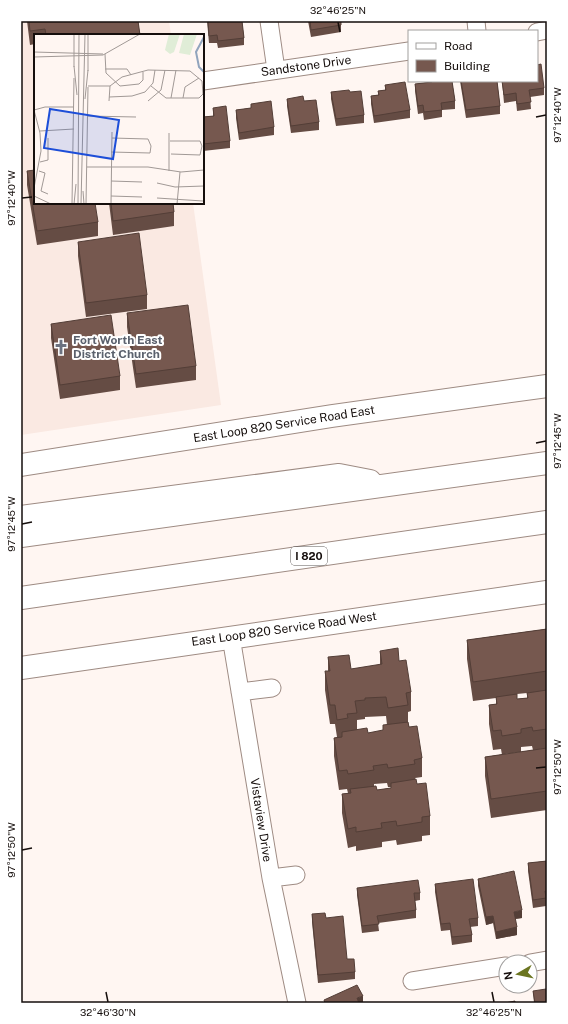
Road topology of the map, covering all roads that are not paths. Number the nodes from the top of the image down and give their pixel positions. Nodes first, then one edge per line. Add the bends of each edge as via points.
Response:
1 (269, 21) edge
2 (408, 51) edge
3 (276, 70) junction
4 (204, 81) edge
5 (547, 386) edge
6 (547, 463) edge
7 (21, 465) edge
8 (390, 484) junction
9 (21, 517) edge
10 (547, 522) edge
11 (21, 536) edge
12 (72, 591) junction
13 (547, 592) edge
14 (21, 598) edge
15 (21, 602) edge
16 (231, 637) junction
17 (21, 668) edge
18 (272, 688) dead end
19 (240, 692) junction
20 (296, 875) dead end
21 (270, 878) junction
22 (498, 967) edge
23 (412, 981) dead end
24 (297, 1003) edge

1 - 3 street
2 - 3 street, Sandstone Drive
3 - 4 street, Sandstone Drive
5 - 7 main road, East Loop 820 Service Road East via 332,416
6 - 8 main road
8 - 9 main road via 339,476
8 - 11 main road
10 - 12 main road, I 820
12 - 14 main road, I 820
12 - 15 main road
13 - 16 main road, East Loop 820 Service Road West
16 - 17 main road, East Loop 820 Service Road West
16 - 19 street, Vistaview Drive
18 - 19 street
19 - 21 street, Vistaview Drive
20 - 21 street
21 - 24 street, Vistaview Drive
22 - 23 street

